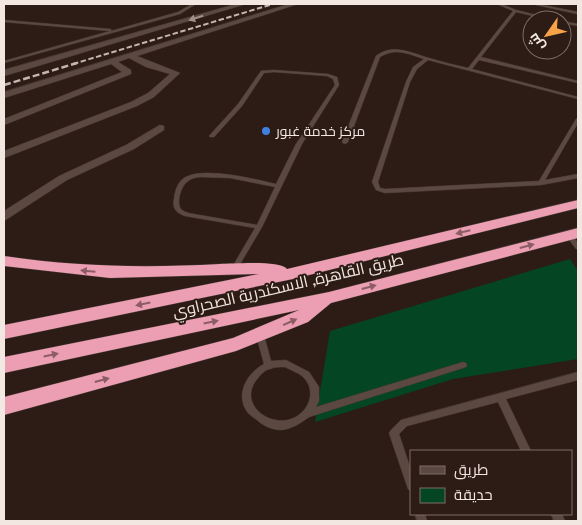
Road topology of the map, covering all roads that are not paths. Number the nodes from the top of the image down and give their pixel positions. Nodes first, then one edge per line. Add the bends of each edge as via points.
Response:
1 (194, 4) edge
2 (243, 4) edge
3 (294, 4) edge
4 (499, 4) edge
5 (538, 4) edge
6 (515, 12) junction
7 (522, 13) edge
8 (578, 13) edge
9 (4, 21) edge
10 (115, 31) junction
11 (132, 56) junction
12 (478, 58) junction
13 (426, 59) junction
14 (4, 62) edge
15 (112, 62) junction
16 (470, 69) junction
17 (4, 73) edge
18 (578, 82) edge
19 (4, 95) edge
20 (578, 98) edge
21 (578, 119) edge
22 (4, 122) edge
23 (160, 128) dead end
24 (212, 136) dead end
25 (345, 142) dead end
26 (4, 154) edge
27 (578, 176) edge
28 (541, 183) junction
29 (278, 186) junction
30 (578, 204) edge
31 (4, 217) edge
32 (258, 227) junction
33 (575, 239) edge
34 (4, 261) edge
35 (234, 269) junction
36 (294, 273) junction
37 (329, 298) junction
38 (4, 332) edge
39 (260, 335) junction
40 (4, 365) edge
41 (268, 365) junction
42 (462, 365) dead end
43 (578, 376) edge
44 (500, 397) junction
45 (4, 406) edge
46 (309, 413) junction
47 (526, 450) edge
48 (410, 483) edge

1 - 10 lane via 179,13
2 -> 17 street
3 - 11 street
4 - 6 lane
5 - 8 lane
6 - 7 lane
6 - 12 lane
9 - 10 lane
10 - 14 lane
11 - 15 street
11 - 26 street via 176,73 151,95 134,104
12 - 16 lane
12 - 18 lane
13 - 16 lane
13 - 25 lane via 391,49 378,56
13 - 28 lane via 415,68 408,82 375,182 378,188 384,191
15 - 19 street
15 - 22 street via 128,72
16 - 20 lane
21 - 28 lane
23 - 31 street via 130,147 64,178
24 - 29 lane via 240,105 263,72 335,78 338,85 299,144
27 - 28 lane
29 - 32 lane
29 - 32 lane via 207,174 185,179 178,190 175,206 178,211
30 -> 36 highway, طريق القاهرة, الاسكندرية الصحراوي
32 - 35 lane
37 -> 33 highway, طريق القاهرة, الاسكندرية الصحراوي
35 -> 34 highway via 144,274
35 - 36 highway
36 -> 38 highway, طريق القاهرة, الاسكندرية الصحراوي
39 -> 37 highway via 302,317
40 -> 37 highway, طريق القاهرة, الاسكندرية الصحراوي
39 - 41 lane
45 -> 39 highway via 199,355
41 - 46 lane via 286,363 302,369 313,382 316,398
41 - 46 lane via 254,374 246,389 247,405 258,419 275,426 294,424
42 - 46 lane
43 - 44 lane
44 - 47 lane
44 - 48 lane via 404,423 396,429 394,433

